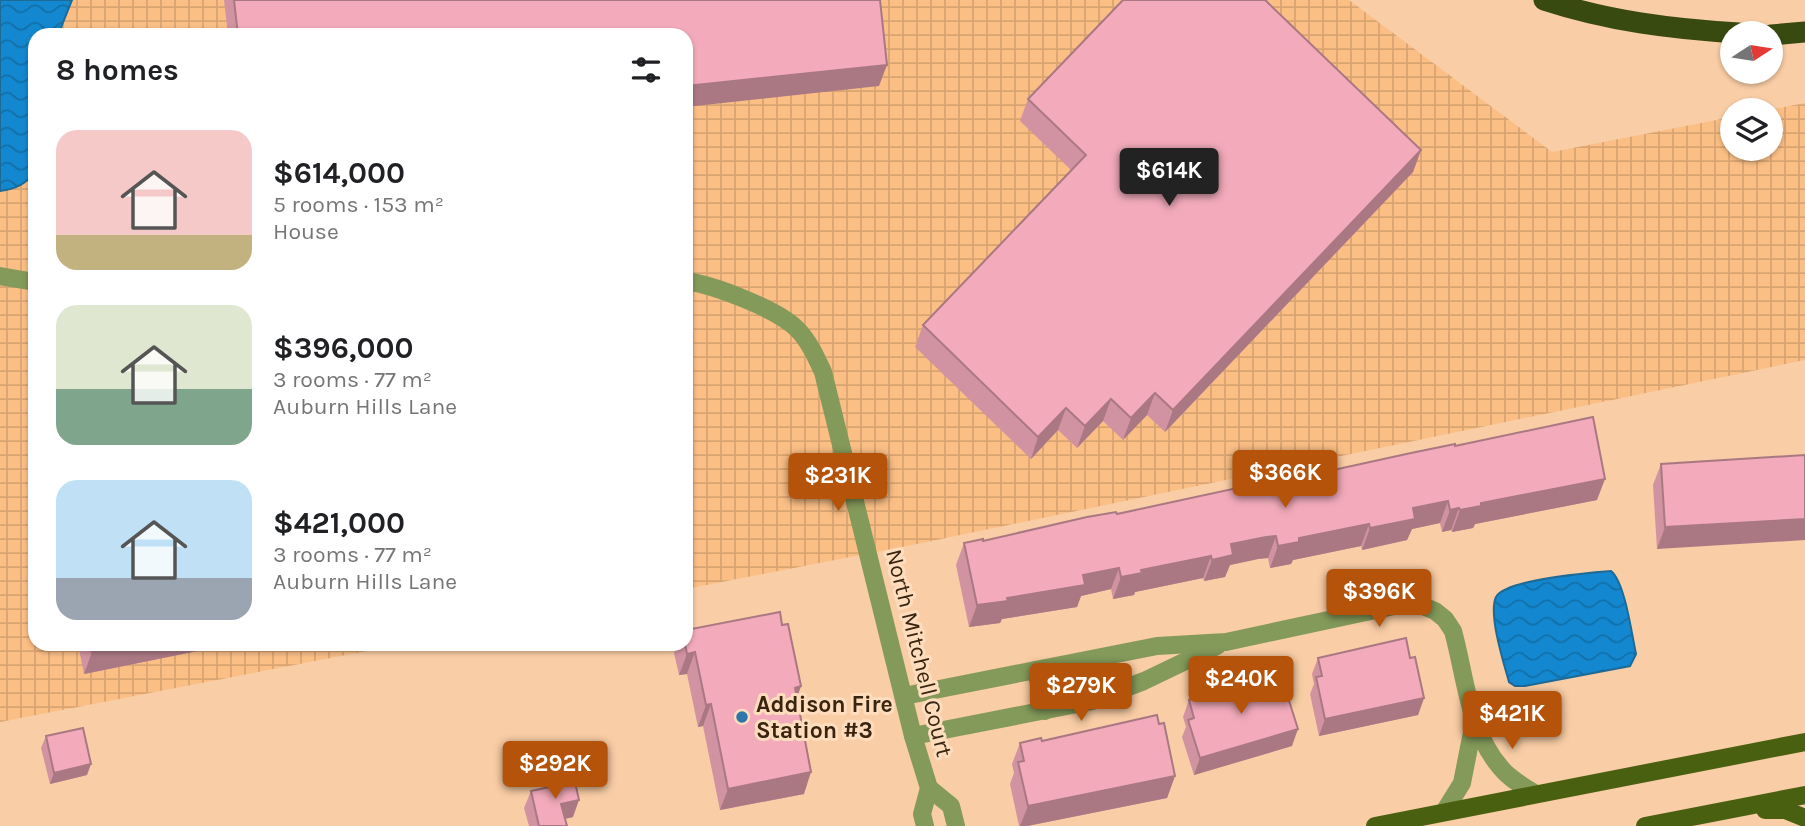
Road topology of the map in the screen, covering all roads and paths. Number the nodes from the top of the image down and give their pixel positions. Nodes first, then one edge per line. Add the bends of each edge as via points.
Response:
1 (1544, 0) edge
2 (1720, 32) edge
3 (1805, 32) edge
4 (1783, 34) edge
5 (1783, 38) edge
6 (1805, 43) edge
7 (0, 276) edge
8 (28, 281) edge
9 (693, 282) edge
10 (1226, 642) junction
11 (1036, 670) junction
12 (904, 696) junction
13 (1045, 711) junction
14 (1474, 722) junction
15 (914, 736) junction
16 (1805, 742) edge
17 (929, 788) junction
18 (1536, 794) junction
19 (1805, 795) edge
20 (1734, 808) junction
21 (1444, 812) junction
22 (1805, 818) edge
23 (925, 826) edge
24 (956, 826) edge
25 (1375, 826) edge
26 (1645, 826) edge

1 - 2 highway via 1583,13 1671,29
3 - 4 highway
5 - 6 highway
7 - 8 street
9 - 12 street, North Mitchell Court via 773,313 796,328 811,347 823,372
10 - 11 street via 1157,646
10 - 13 street via 1092,701
10 - 14 street via 1394,606 1423,606 1445,619 1452,631
11 - 12 street
11 - 13 street
12 - 15 street, North Mitchell Court
13 - 15 street
14 - 18 street via 1502,770
14 - 21 street via 1462,783
15 - 17 street, North Mitchell Court
16 - 18 main road
17 - 23 street, North Mitchell Court via 922,814
17 - 24 street, North Mitchell Court via 951,806
18 - 21 main road
19 - 20 main road
20 - 22 main road via 1785,810
20 - 26 main road
21 - 25 main road

